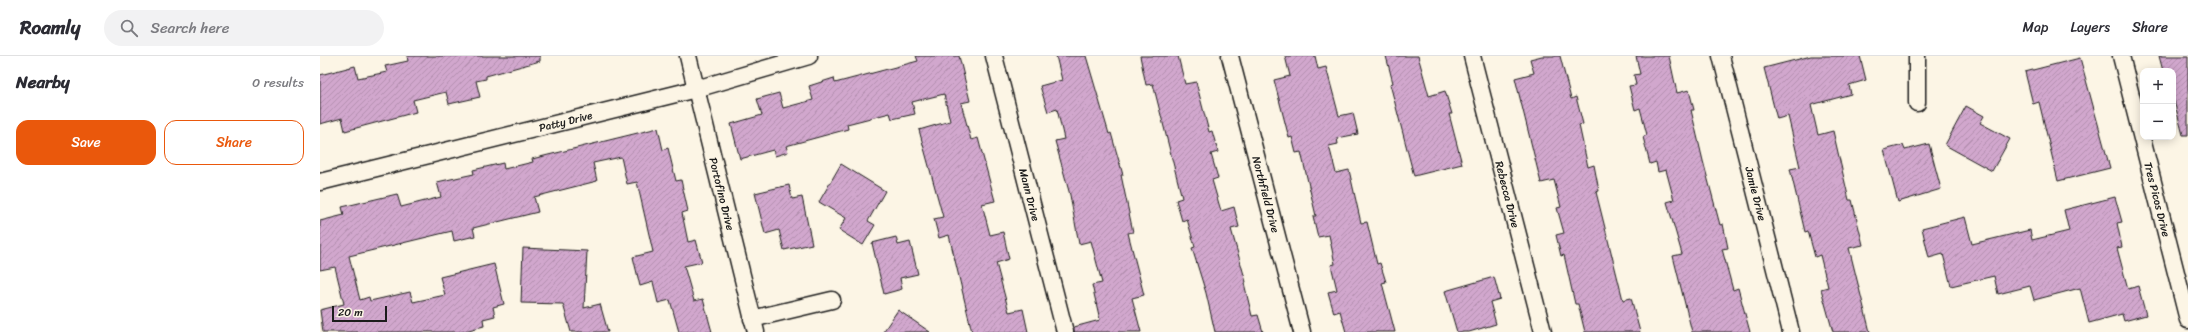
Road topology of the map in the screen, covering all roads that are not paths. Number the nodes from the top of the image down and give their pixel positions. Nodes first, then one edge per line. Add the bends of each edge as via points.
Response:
1 (688, 56) edge
2 (809, 56) edge
3 (994, 56) edge
4 (1230, 56) edge
5 (1472, 56) edge
6 (1721, 56) edge
7 (1917, 56) edge
8 (2121, 56) edge
9 (696, 89) junction
10 (1917, 103) dead end
11 (320, 182) edge
12 (2182, 276) edge
13 (832, 300) dead end
14 (2188, 320) edge
15 (754, 326) edge
16 (1065, 332) edge
17 (1302, 332) edge
18 (1543, 332) edge
19 (1791, 332) edge

1 - 9 street, Portofino Drive
2 - 9 street, Patty Drive
3 - 16 street, Mann Drive
4 - 17 street, Northfield Drive
5 - 18 street, Rebecca Drive
6 - 19 street, Jamie Drive
7 - 10 street
8 - 12 street, Tres Picos Drive
9 - 11 street, Patty Drive
9 - 15 street, Portofino Drive
12 - 14 street, Tres Picos Drive
13 - 15 street

